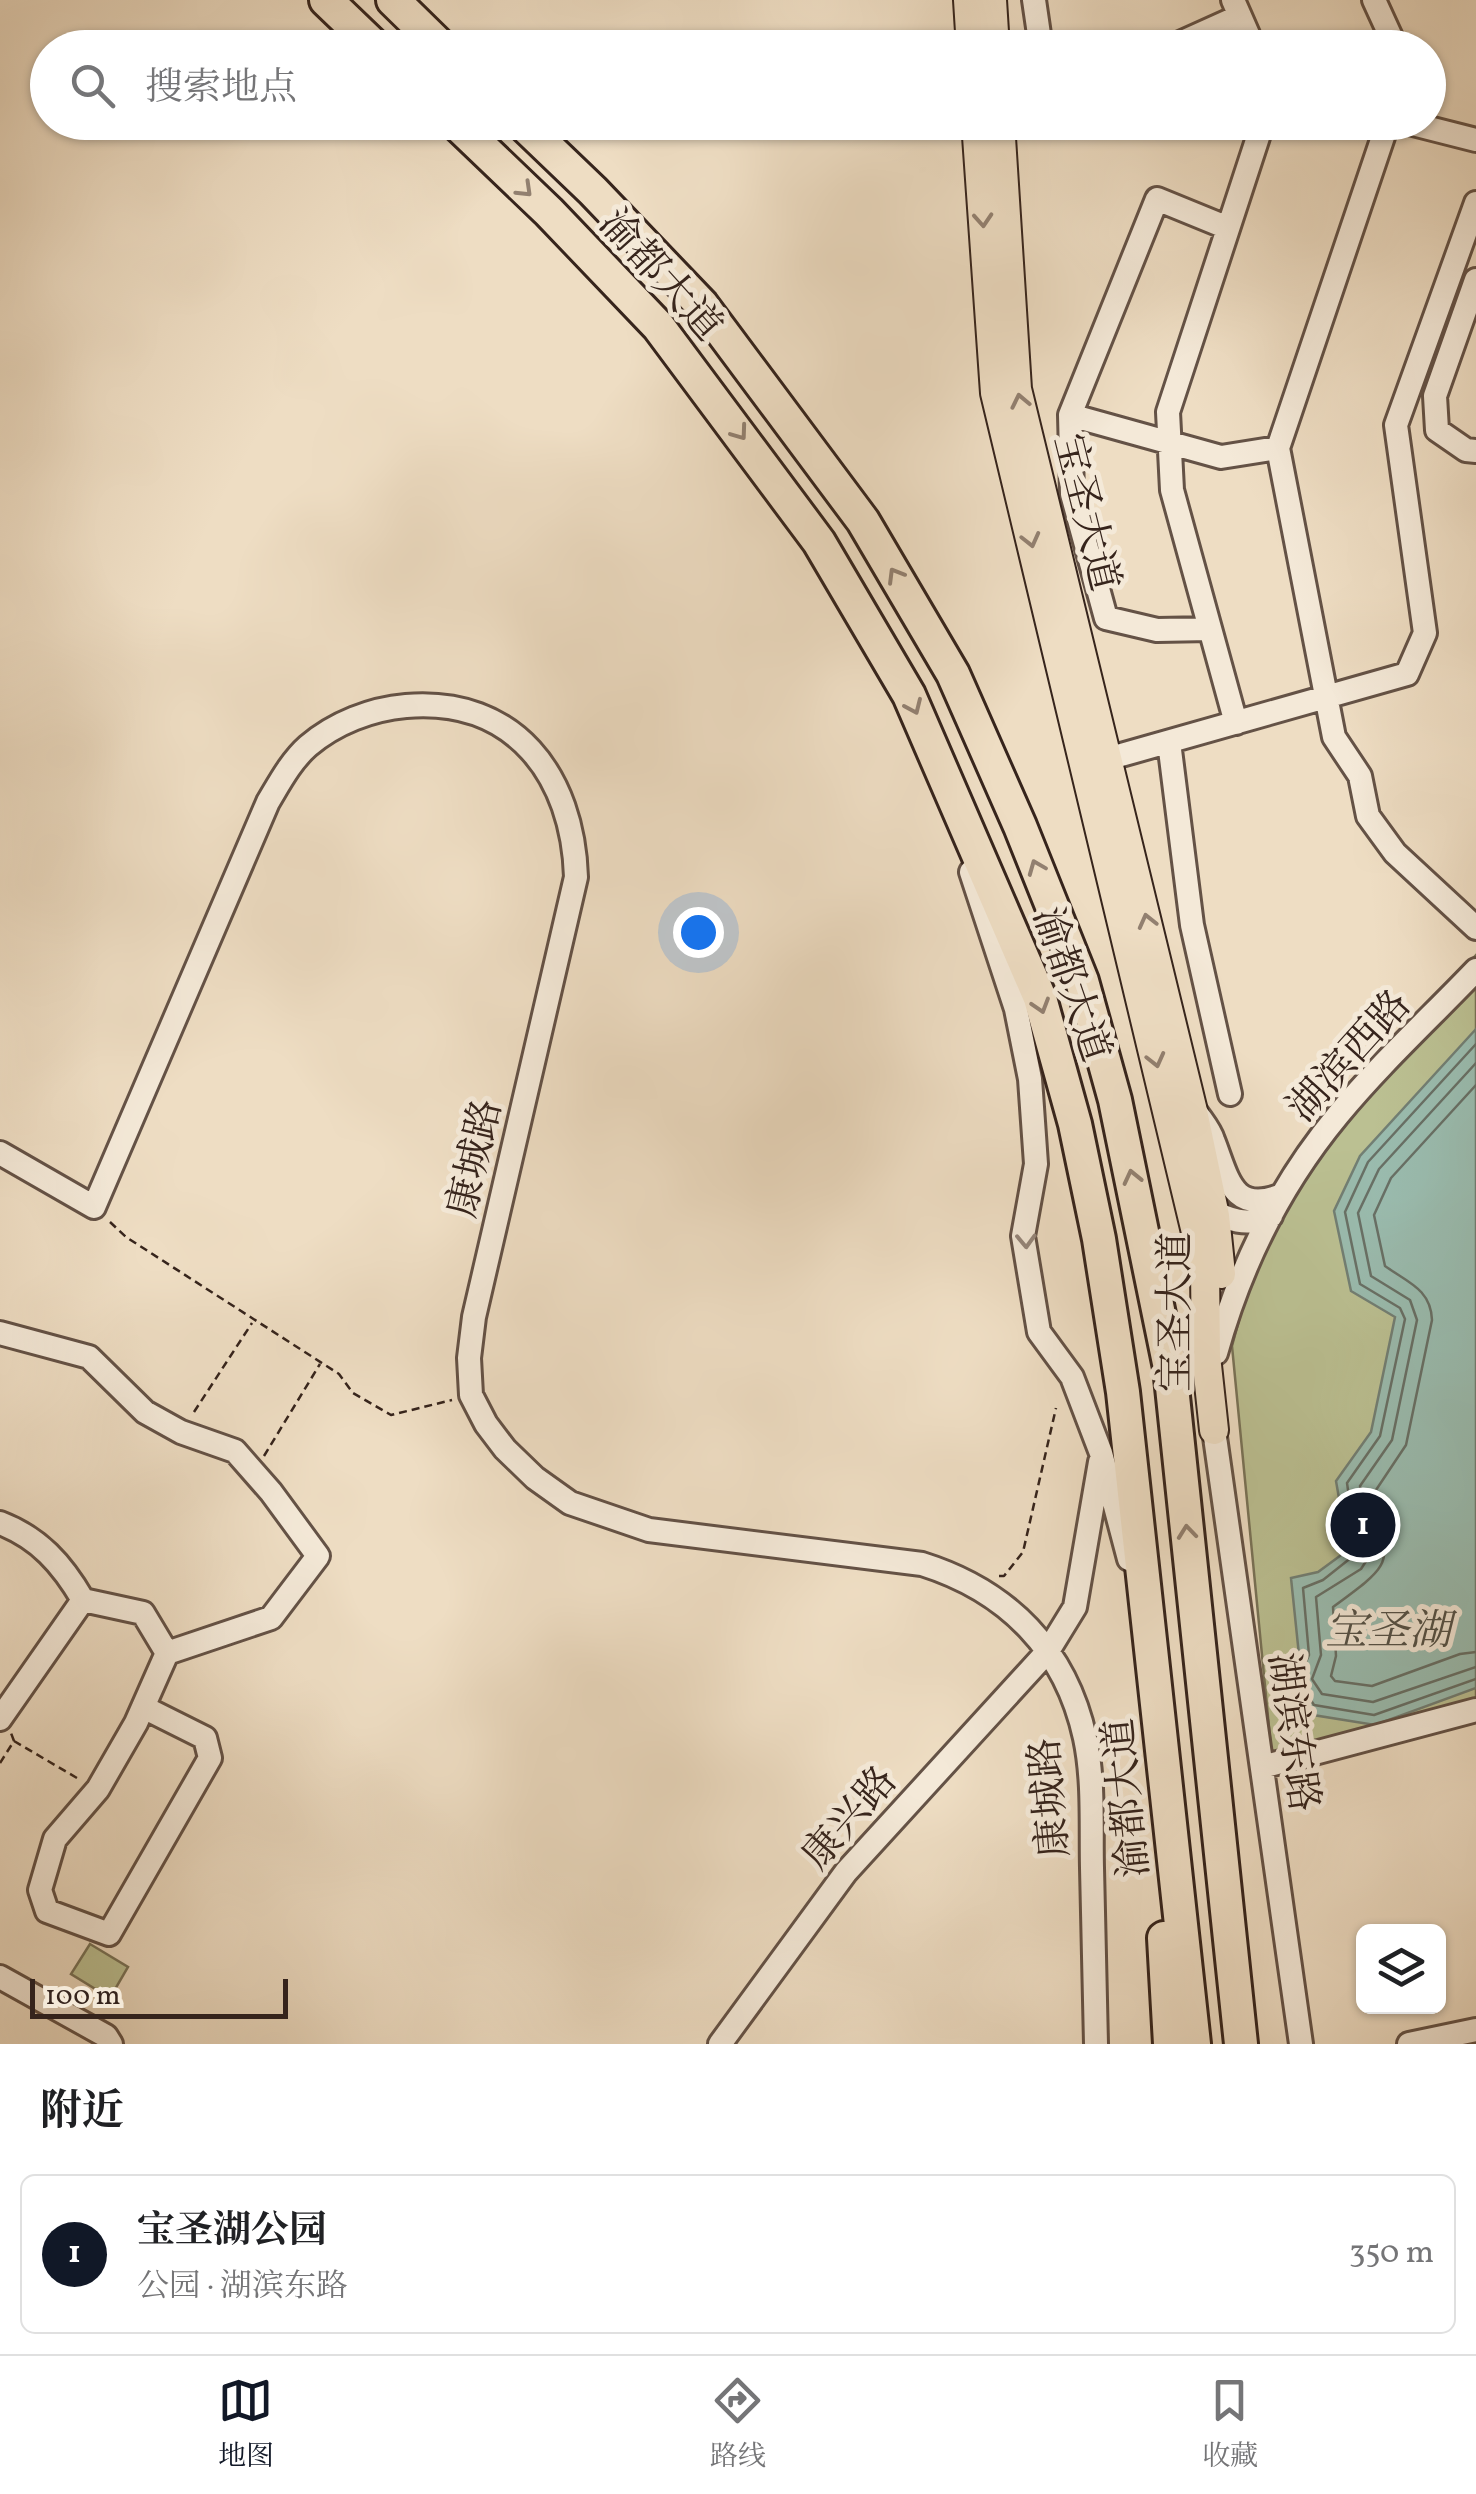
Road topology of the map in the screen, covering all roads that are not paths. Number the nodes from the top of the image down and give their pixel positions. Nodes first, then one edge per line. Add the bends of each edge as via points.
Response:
1 (326, 0) edge
2 (393, 0) edge
3 (968, 0) edge
4 (992, 0) edge
5 (1034, 0) edge
6 (1374, 0) edge
7 (1237, 8) edge
8 (357, 30) edge
9 (424, 30) edge
10 (970, 30) edge
11 (994, 30) edge
12 (1038, 30) edge
13 (1200, 30) edge
14 (1388, 30) edge
15 (1446, 132) edge
16 (474, 140) edge
17 (540, 140) edge
18 (977, 140) edge
19 (1001, 140) edge
20 (1257, 140) edge
21 (1382, 140) edge
22 (1476, 140) edge
23 (1476, 203) edge
24 (1228, 228) junction
25 (1476, 280) edge
26 (1070, 415) junction
27 (1170, 443) junction
28 (1278, 448) junction
29 (1476, 452) edge
30 (1210, 628) junction
31 (1324, 698) junction
32 (1236, 723) junction
33 (1169, 742) junction
34 (1108, 760) junction
35 (957, 805) junction
36 (1476, 928) edge
37 (1476, 970) edge
38 (1230, 1094) dead end
39 (1192, 1107) junction
40 (0, 1153) edge
41 (1186, 1181) junction
42 (1282, 1195) junction
43 (1214, 1212) junction
44 (1271, 1216) junction
45 (0, 1333) edge
46 (1216, 1353) junction
47 (1214, 1430) junction
48 (1101, 1453) junction
49 (0, 1523) edge
50 (83, 1600) junction
51 (1197, 1629) junction
52 (1150, 1636) junction
53 (1048, 1651) junction
54 (167, 1654) junction
55 (143, 1707) junction
56 (1476, 1710) edge
57 (2, 1717) edge
58 (1262, 1767) junction
59 (1164, 1774) junction
60 (0, 1977) edge
61 (1476, 2030) edge
62 (111, 2044) edge
63 (720, 2044) edge
64 (1096, 2044) edge
65 (1170, 2044) edge
66 (1194, 2044) edge
67 (1241, 2044) edge
68 (1262, 2044) edge
69 (1301, 2044) edge
70 (1409, 2044) edge

1 - 8 highway
2 - 9 highway
3 - 10 main road
4 - 11 main road
5 - 12 street
6 - 14 street
7 - 13 street
15 - 22 street
16 -> 35 highway, 渝都大道 via 658,326 819,542 908,694
51 -> 17 highway, 渝都大道 via 1170,1368 1115,1100 1082,980 953,674 863,522 702,305
18 -> 41 main road, 宝圣大道 via 995,393
34 -> 19 main road, 宝圣大道 via 1017,389
20 - 24 street
21 - 28 street
23 - 31 street via 1396,425 1426,633 1407,674
24 - 26 street via 1156,199
24 - 27 street via 1168,412
25 - 29 street via 1436,396 1437,430
26 - 27 street
26 - 30 street via 1072,494 1106,618 1157,630
27 - 28 street via 1221,457
27 - 30 street via 1172,490
28 - 31 street
30 - 32 street
31 - 32 street
31 - 36 street via 1334,737 1360,776 1368,816 1396,853
32 - 33 street
33 - 34 street
33 - 38 street via 1192,925
39 -> 34 main road, 宝圣大道
35 -> 48 street via 1030,1079 1036,1164 1023,1236 1039,1332 1072,1378
35 -> 52 highway, 渝都大道 via 1040,998 1074,1124 1123,1392
37 - 42 street, 湖滨西路 via 1338,1116
39 - 42 street via 1242,1198 1262,1203
39 - 43 main road, 宝圣大道
40 - 53 street, 康城路 via 94,1208 268,802 308,746 336,727 395,707 448,706 500,725 525,742 558,788 576,877 474,1317 471,1395 495,1437 570,1503 650,1530 879,1556 958,1576 1022,1619
41 - 43 street
41 - 47 main road, 宝圣大道 via 1205,1270
42 - 44 street, 湖滨西路
43 - 44 street via 1255,1223
43 - 46 main road, 宝圣大道 via 1221,1267
44 - 46 street, 湖滨西路 via 1232,1294
45 - 54 street via 89,1357 145,1412 234,1451 318,1556 271,1618
46 - 47 main road, 宝圣大道
47 - 58 street, 湖滨东路
48 - 52 street
48 - 53 street, 康兴路 via 1076,1607
49 - 50 street via 28,1534 64,1568
50 - 54 street via 142,1614
50 - 57 street
51 - 67 highway, 渝都大道
51 - 68 highway via 1246,1904
52 - 59 highway, 渝都大道
53 - 63 street, 康兴路 via 846,1872
53 - 64 street, 康城路 via 1073,1693 1086,1742
54 - 55 street
55 - 55 street via 98,1789 55,1839 40,1890 47,1911 109,1934 210,1758 205,1738
56 - 58 street
58 - 69 street, 湖滨东路
59 - 65 highway
59 - 66 highway, 渝都大道
60 - 62 street
61 - 70 street

